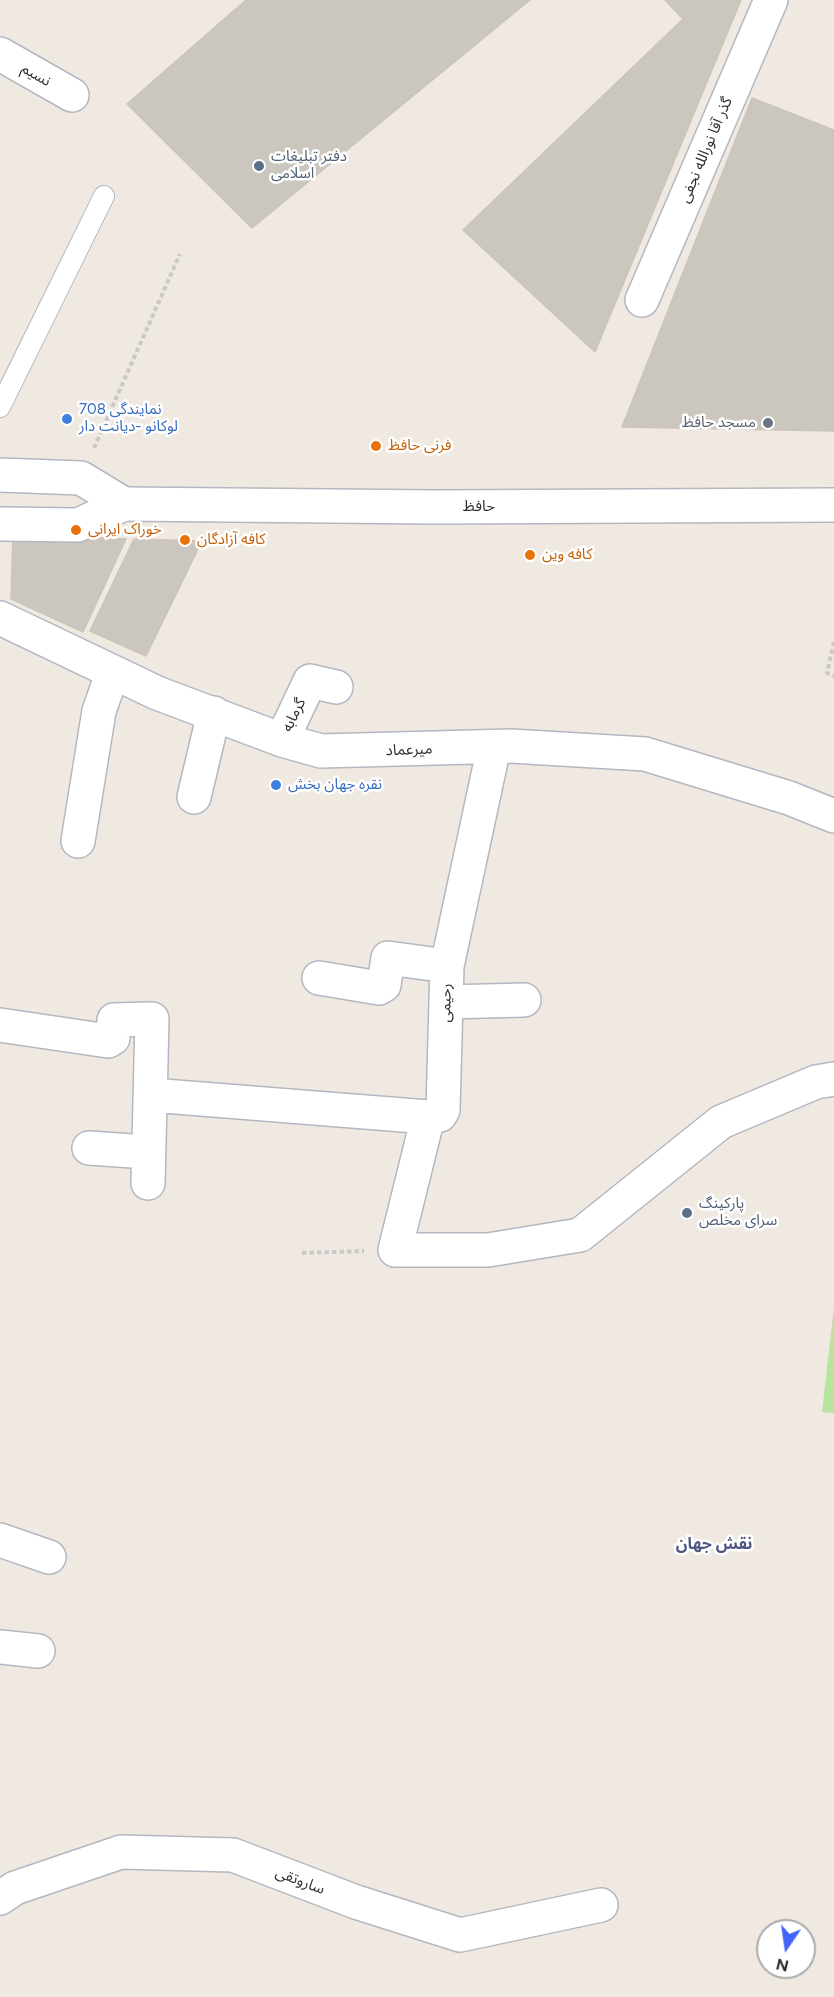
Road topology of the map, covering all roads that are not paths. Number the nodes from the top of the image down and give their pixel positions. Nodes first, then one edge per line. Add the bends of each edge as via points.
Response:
1 (771, 0) edge
2 (0, 54) edge
3 (72, 95) dead end
4 (104, 196) dead end
5 (642, 300) dead end
6 (0, 407) edge
7 (0, 475) edge
8 (124, 504) junction
9 (834, 505) edge
10 (0, 524) edge
11 (0, 618) edge
12 (112, 674) junction
13 (336, 687) dead end
14 (214, 713) junction
15 (282, 740) junction
16 (494, 747) junction
17 (194, 797) dead end
18 (834, 816) edge
19 (78, 841) dead end
20 (447, 966) junction
21 (319, 978) dead end
22 (524, 1000) dead end
23 (446, 1002) junction
24 (0, 1025) edge
25 (834, 1079) edge
26 (151, 1095) junction
27 (428, 1117) junction
28 (89, 1148) dead end
29 (0, 1540) edge
30 (49, 1557) dead end
31 (0, 1647) edge
32 (38, 1651) dead end
33 (0, 1898) edge
34 (602, 1905) dead end

1 - 5 street, گذر آقا نورالله نجفی
2 - 3 street, نسیم
4 - 6 lane
7 - 8 street via 81,478
8 - 9 street, حافظ
8 - 10 street, حافظ via 78,525
11 - 12 street, میرعماد
12 - 14 street, میرعماد
12 - 19 street via 99,711
13 - 15 street, گرمابه via 310,681
14 - 15 street, میرعماد
14 - 17 street
15 - 16 street, میرعماد via 336,752
16 - 18 street, میرعماد via 645,754 789,798
16 - 20 street, رحیمی
20 - 21 street via 388,958 384,985 379,988
20 - 23 street, رحیمی
22 - 23 street
23 - 27 street, رحیمی via 443,1110 440,1115
24 - 26 street via 108,1041 113,1038 114,1020 148,1017 152,1020
25 - 27 street, رحیمی via 816,1082 721,1122 580,1234 488,1250 395,1250
26 - 27 street
26 - 28 street via 147,1168
29 - 30 street
31 - 32 street
33 - 34 street, ساروتقی via 15,1888 121,1852 232,1856 460,1935

